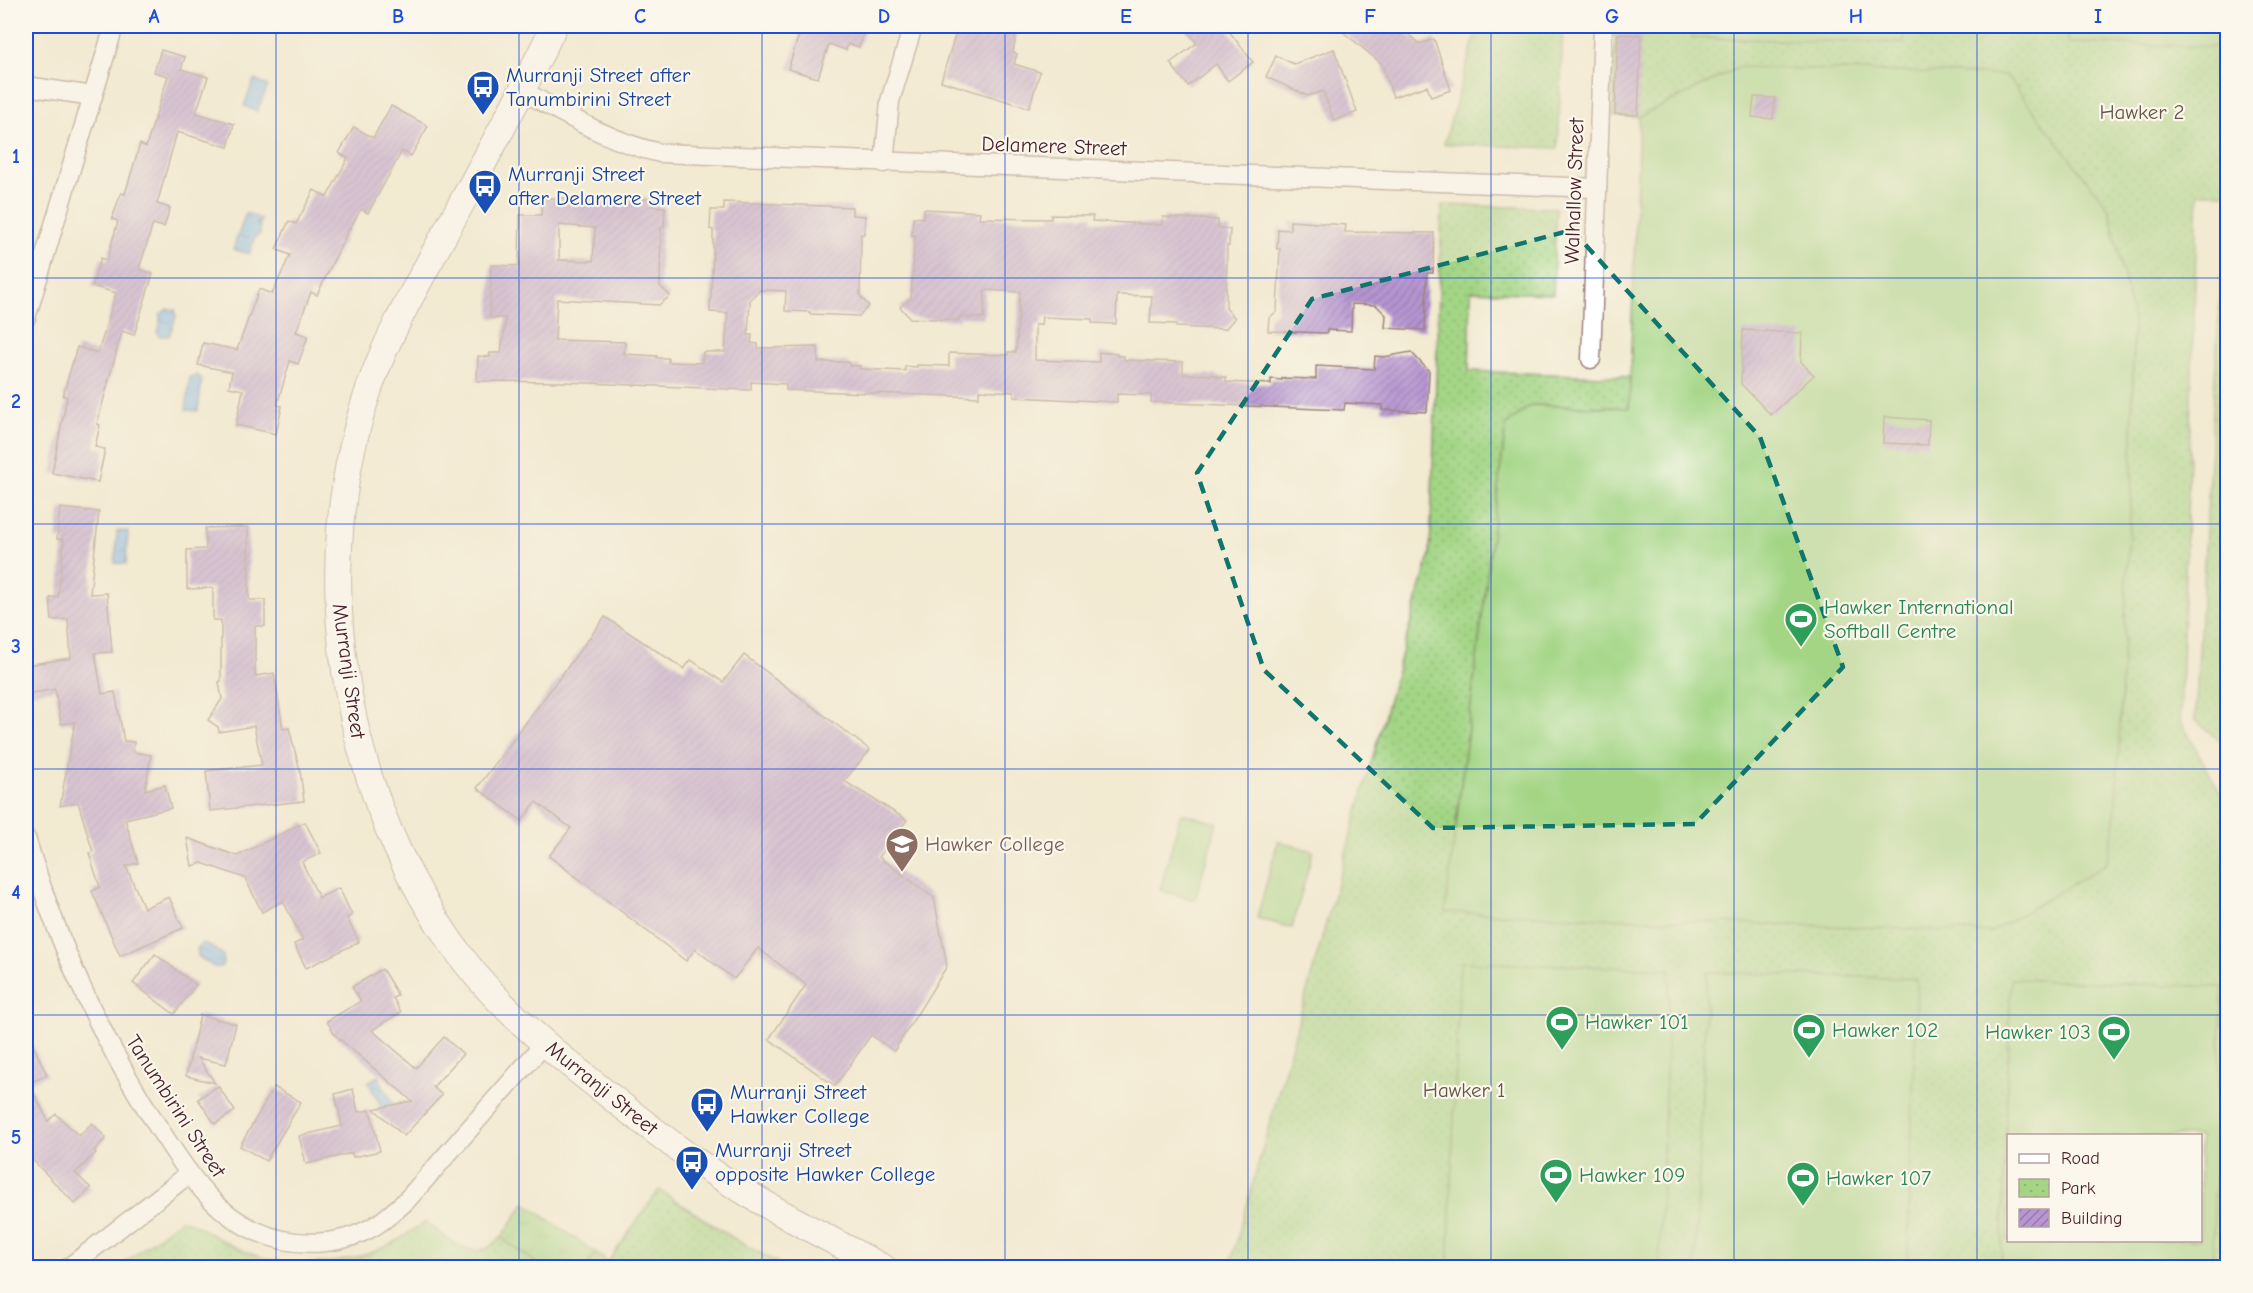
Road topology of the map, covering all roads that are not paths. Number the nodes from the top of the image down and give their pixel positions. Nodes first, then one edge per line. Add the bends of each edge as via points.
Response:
1 (114, 26) edge
2 (554, 26) edge
3 (913, 26) edge
4 (1603, 26) edge
5 (26, 86) edge
6 (523, 91) junction
7 (93, 96) junction
8 (885, 163) junction
9 (1597, 188) junction
10 (26, 318) edge
11 (1591, 358) dead end
12 (26, 838) edge
13 (545, 1043) junction
14 (189, 1174) junction
15 (68, 1268) edge
16 (884, 1268) edge

1 - 7 street
2 - 6 street, Murranji Street
3 - 8 street via 890,101
4 - 9 street, Walhallow Street
5 - 7 street
6 - 8 street, Delamere Street via 603,134 660,153
6 - 13 street, Murranji Street via 397,320 370,384 344,489 338,599 350,710 369,782 396,850 450,943 495,997
7 - 10 street
8 - 9 street, Delamere Street
9 - 11 street, Walhallow Street
12 - 14 street, Tanumbirini Street via 81,988 139,1098
13 - 14 street, Tanumbirini Street via 406,1201 380,1223 351,1237 320,1243 287,1241 256,1231 226,1213
13 - 16 street, Murranji Street via 694,1160 800,1225
14 - 15 street

